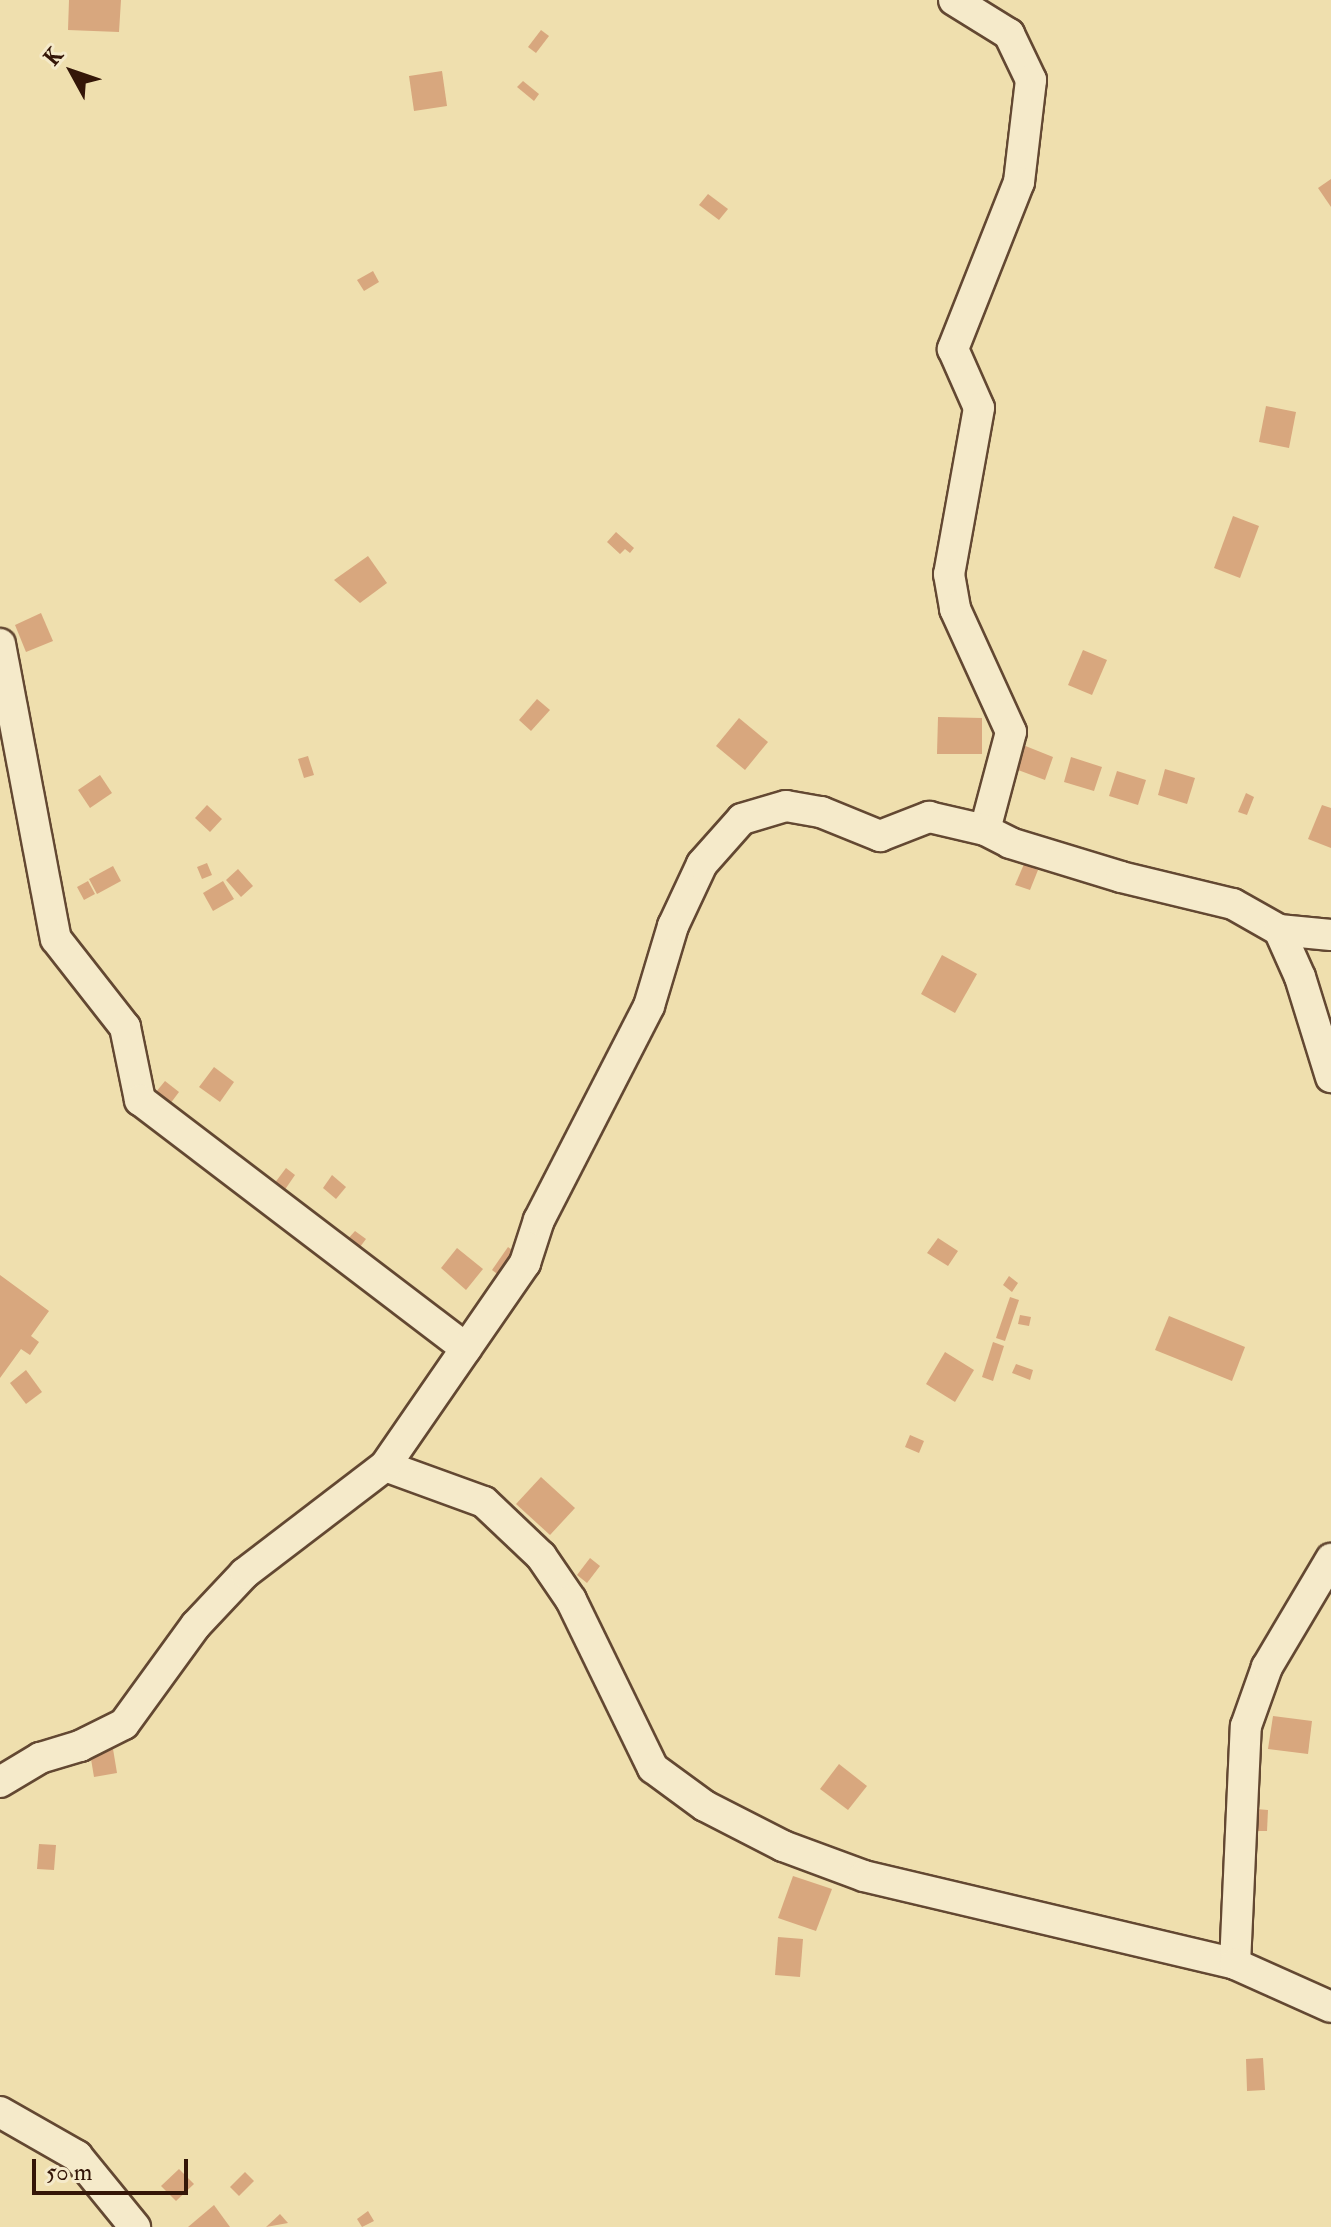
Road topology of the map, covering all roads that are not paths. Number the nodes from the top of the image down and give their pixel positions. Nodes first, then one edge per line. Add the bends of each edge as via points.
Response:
1 (954, 0) edge
2 (0, 644) edge
3 (985, 830) junction
4 (1279, 930) junction
5 (1331, 935) edge
6 (1331, 1077) edge
7 (466, 1348) junction
8 (385, 1466) junction
9 (1331, 1559) edge
10 (0, 1782) edge
11 (1235, 1964) junction
12 (1331, 2007) edge
13 (0, 2112) edge
14 (135, 2227) edge

1 - 3 street via 1009,34 1031,80 1019,182 953,349 979,408 949,574 955,609 1011,732
2 - 7 street via 56,939 125,1027 140,1100
3 - 4 street via 1010,843 1121,877 1233,904
3 - 7 street via 929,817 880,836 821,812 786,806 742,819 702,864 673,926 649,1006 539,1220 525,1263
4 - 5 street
4 - 6 street via 1300,977
7 - 8 street
8 - 10 street via 245,1573 196,1625 124,1724 40,1758
8 - 11 street via 484,1502 541,1556 571,1600 653,1768 705,1806 783,1846 864,1876
9 - 11 street via 1267,1667 1246,1726
11 - 12 street
13 - 14 street via 77,2156

